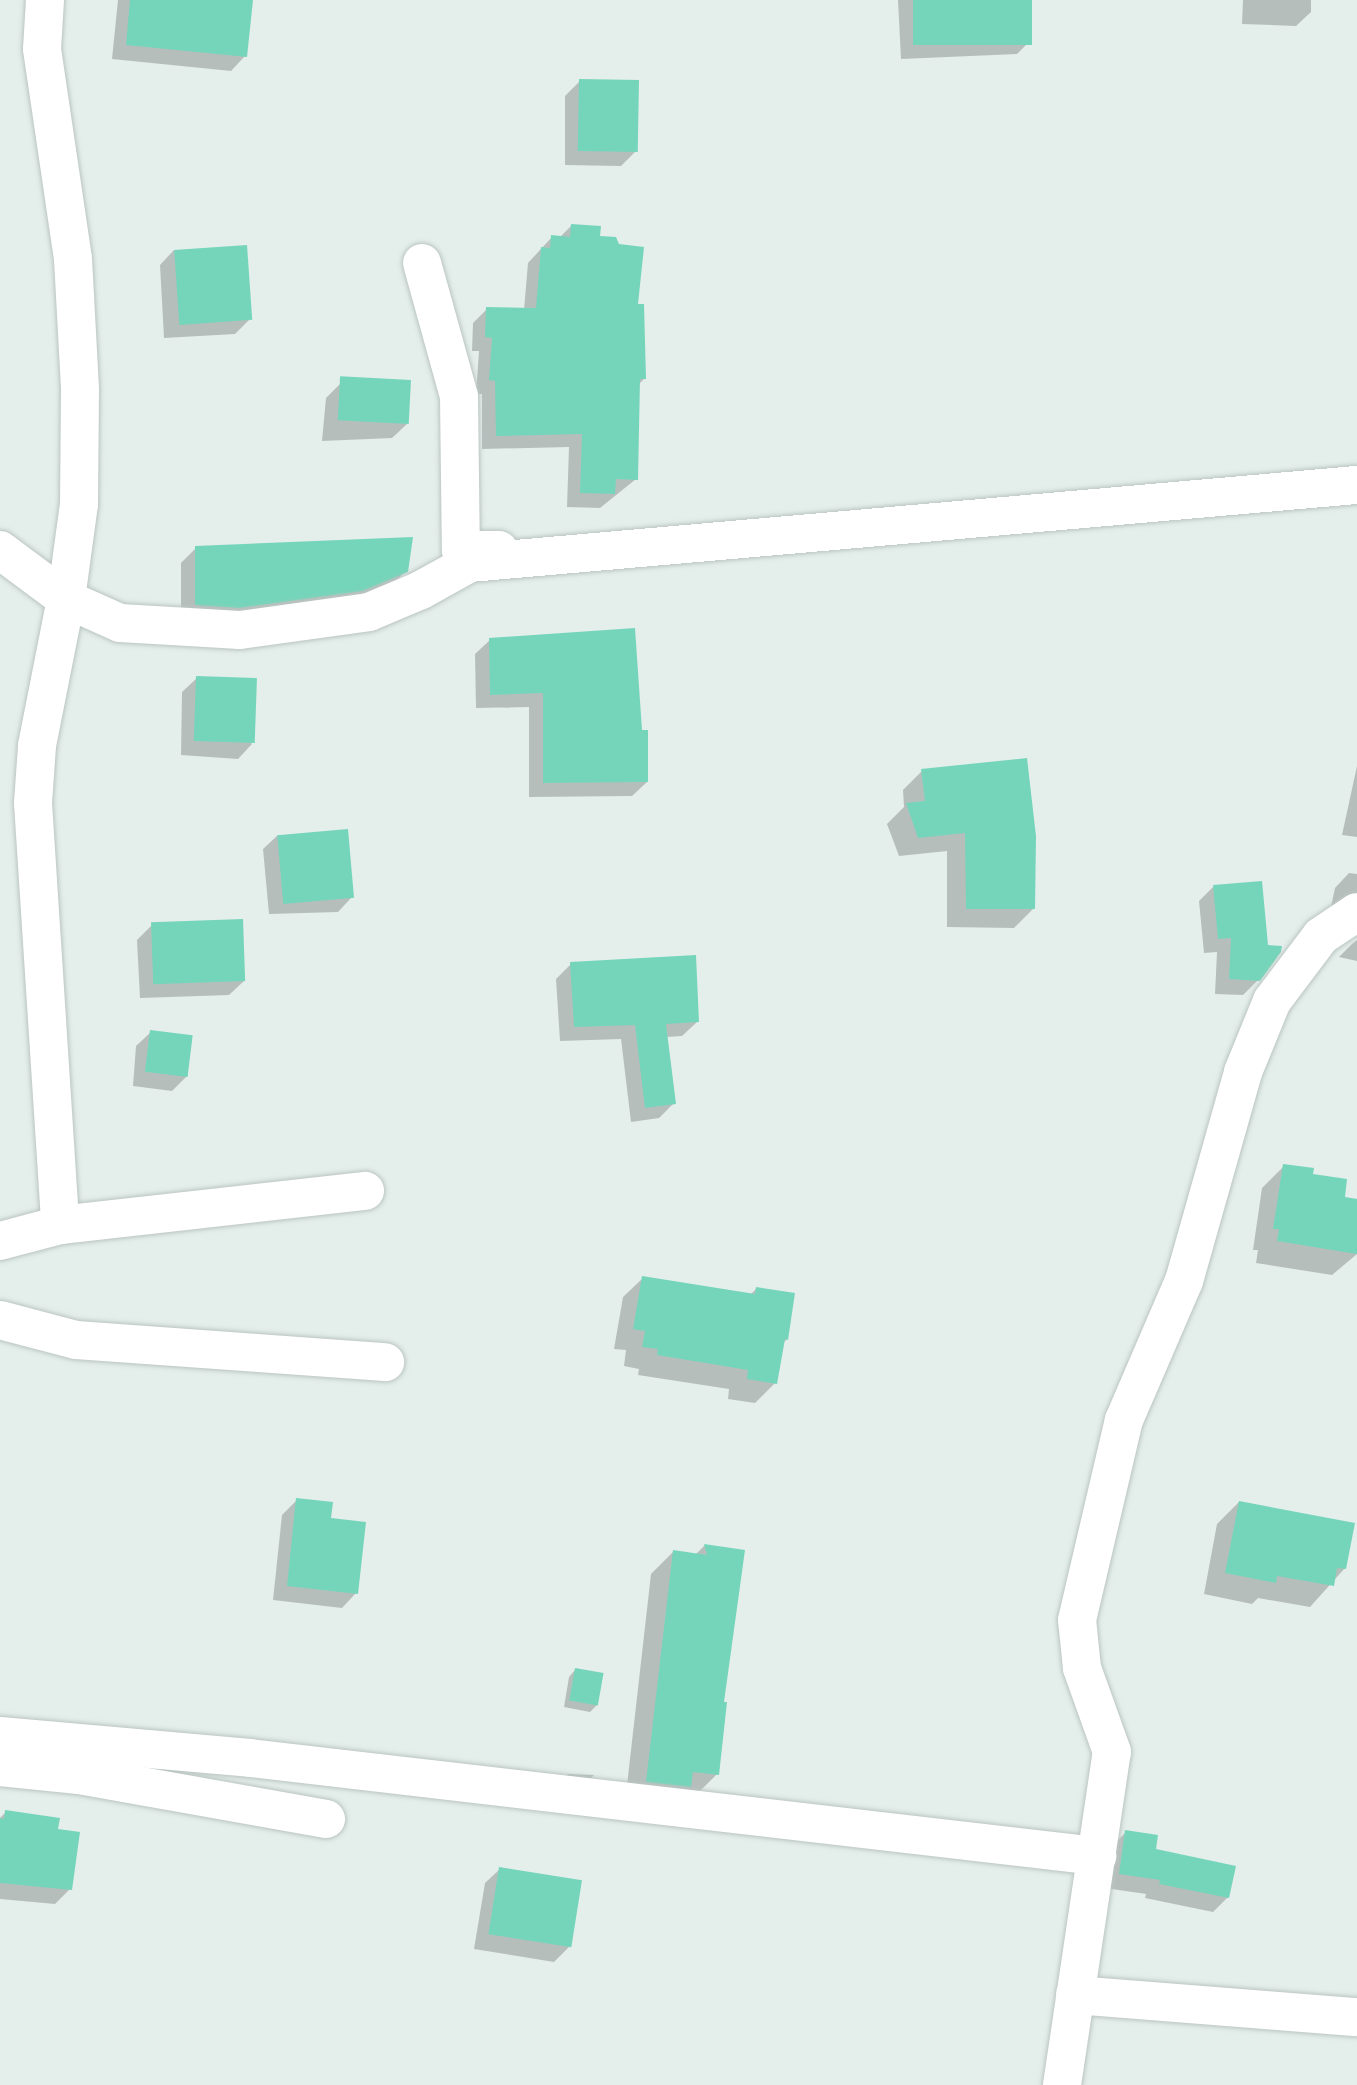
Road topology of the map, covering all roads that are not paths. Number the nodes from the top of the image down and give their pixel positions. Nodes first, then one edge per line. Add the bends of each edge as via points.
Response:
1 (45, 0) edge
2 (422, 263) dead end
3 (1357, 485) edge
4 (627, 548) junction
5 (0, 551) edge
6 (66, 599) junction
7 (1357, 912) edge
8 (365, 1191) dead end
9 (60, 1224) junction
10 (0, 1241) edge
11 (0, 1320) edge
12 (385, 1362) dead end
13 (0, 1736) edge
14 (0, 1767) edge
15 (326, 1819) dead end
16 (1097, 1856) junction
17 (1075, 1995) junction
18 (1357, 2017) edge
19 (1062, 2085) edge

1 - 6 street via 43,49 73,259 80,390 79,504
2 - 4 street via 459,396 461,550
3 - 4 street
4 - 6 street via 470,563 369,612 240,630 120,623
5 - 6 street
6 - 9 street via 37,746 33,803
7 - 16 street via 1321,936 1272,1002 1243,1072 1184,1281 1124,1420 1077,1620 1082,1668 1112,1752
8 - 9 street
9 - 10 street
11 - 12 street via 76,1340
13 - 16 street via 250,1758
14 - 15 street via 79,1775
16 - 17 street
17 - 18 street
17 - 19 street

